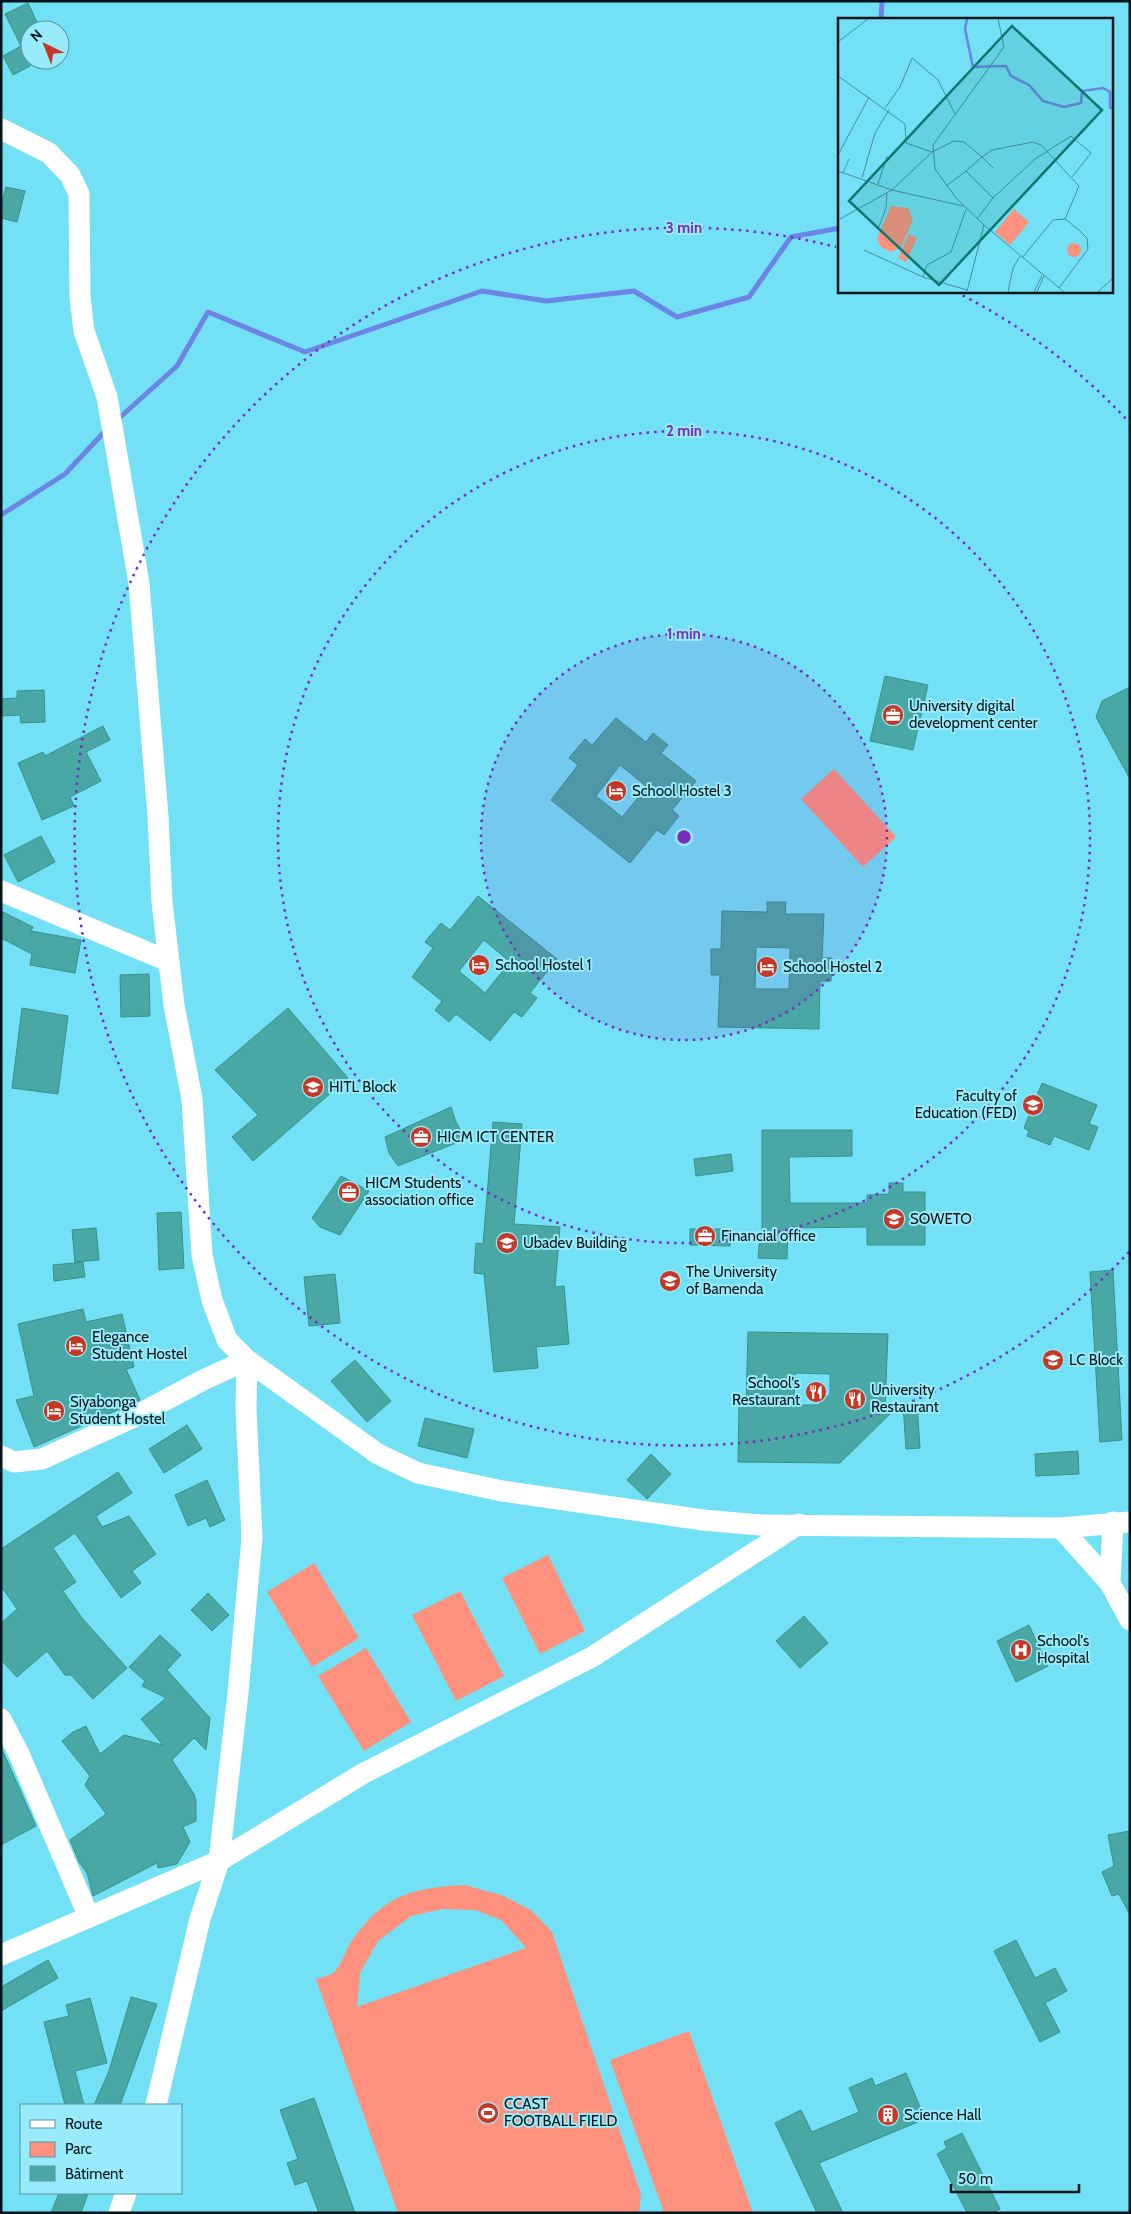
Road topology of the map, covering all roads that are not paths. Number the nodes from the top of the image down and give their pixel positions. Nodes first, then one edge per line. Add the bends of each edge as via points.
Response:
1 (1, 129) edge
2 (1, 891) edge
3 (168, 961) junction
4 (247, 1360) junction
5 (1, 1456) edge
6 (1122, 1522) edge
7 (799, 1524) junction
8 (1061, 1528) junction
9 (1110, 1583) junction
10 (1130, 1620) edge
11 (1, 1719) edge
12 (219, 1861) junction
13 (89, 1917) junction
14 (1, 1955) edge
15 (156, 2104) edge
16 (126, 2194) edge
17 (119, 2213) edge

1 - 3 street via 49,153 70,175 79,194 80,297 84,331 107,397 139,583
2 - 3 street
3 - 4 street via 192,1099 202,1255 212,1300 227,1340
4 - 5 street via 42,1459 14,1462
4 - 7 street via 378,1454 418,1473 502,1491 703,1520 760,1525
4 - 12 street via 252,1538
6 - 8 street
6 - 9 street
7 - 8 street
7 - 12 street via 592,1658 364,1773
8 - 9 street
9 - 10 street
11 - 13 street
12 - 13 street
12 - 15 street via 200,1919
13 - 14 street
16 - 17 street

